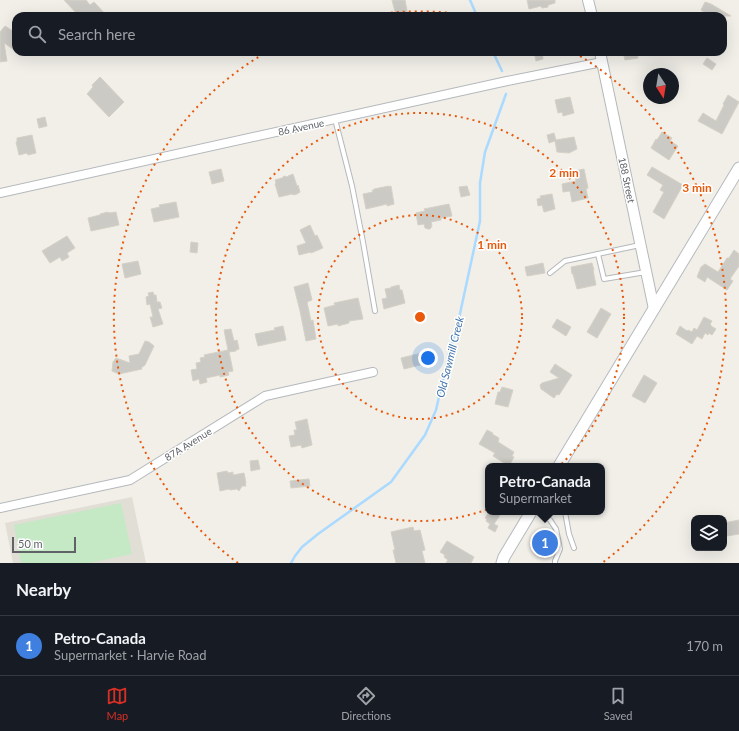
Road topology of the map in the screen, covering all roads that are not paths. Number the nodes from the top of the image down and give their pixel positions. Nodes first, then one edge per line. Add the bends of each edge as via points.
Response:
1 (588, 0) edge
2 (591, 12) edge
3 (601, 57) edge
4 (335, 119) junction
5 (739, 168) edge
6 (0, 193) edge
7 (641, 245) junction
8 (598, 254) junction
9 (647, 271) junction
10 (550, 273) dead end
11 (654, 309) junction
12 (375, 311) dead end
13 (373, 372) dead end
14 (561, 463) edge
15 (0, 508) edge
16 (529, 515) edge
17 (542, 515) edge
18 (566, 515) edge
19 (574, 548) dead end
20 (501, 561) edge
21 (555, 563) edge

1 - 2 street
3 - 4 street, 86 Avenue via 507,81
3 - 7 street, 188 Street
4 - 6 street, 86 Avenue
4 - 12 lane via 352,186
5 - 11 main road
7 - 8 lane
7 - 9 street, 188 Street
8 - 9 lane via 604,280
8 - 10 lane via 565,261
9 - 11 street, 188 Street
11 - 14 main road
13 - 15 street, 87A Avenue via 265,396 130,480
16 - 20 main road
17 - 21 lane via 550,520 556,529 560,549
18 - 19 lane

